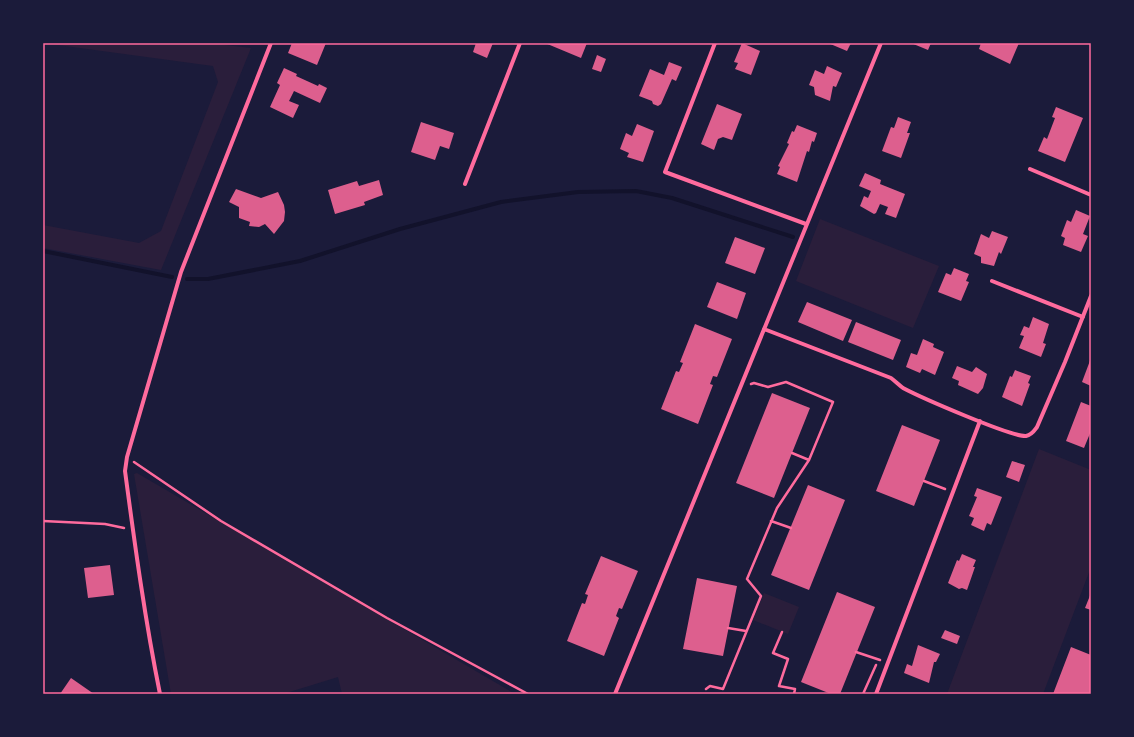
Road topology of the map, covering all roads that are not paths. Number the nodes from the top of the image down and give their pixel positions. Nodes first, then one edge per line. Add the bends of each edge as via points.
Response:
1 (271, 43) edge
2 (520, 43) edge
3 (715, 43) edge
4 (881, 43) edge
5 (1030, 169) dead end
6 (465, 184) dead end
7 (1091, 195) edge
8 (806, 224) junction
9 (992, 281) dead end
10 (1091, 296) edge
11 (1083, 317) junction
12 (764, 329) junction
13 (980, 421) junction
14 (160, 694) edge
15 (615, 694) edge
16 (876, 694) edge

1 - 14 street via 181,272 127,457 125,471 136,560
2 - 6 street
3 - 8 street via 665,172
4 - 8 street
5 - 7 street
8 - 12 street
9 - 11 street
10 - 11 street
11 - 13 street via 1033,433 1020,436
12 - 13 street via 891,378 902,387
12 - 15 street
13 - 16 street

